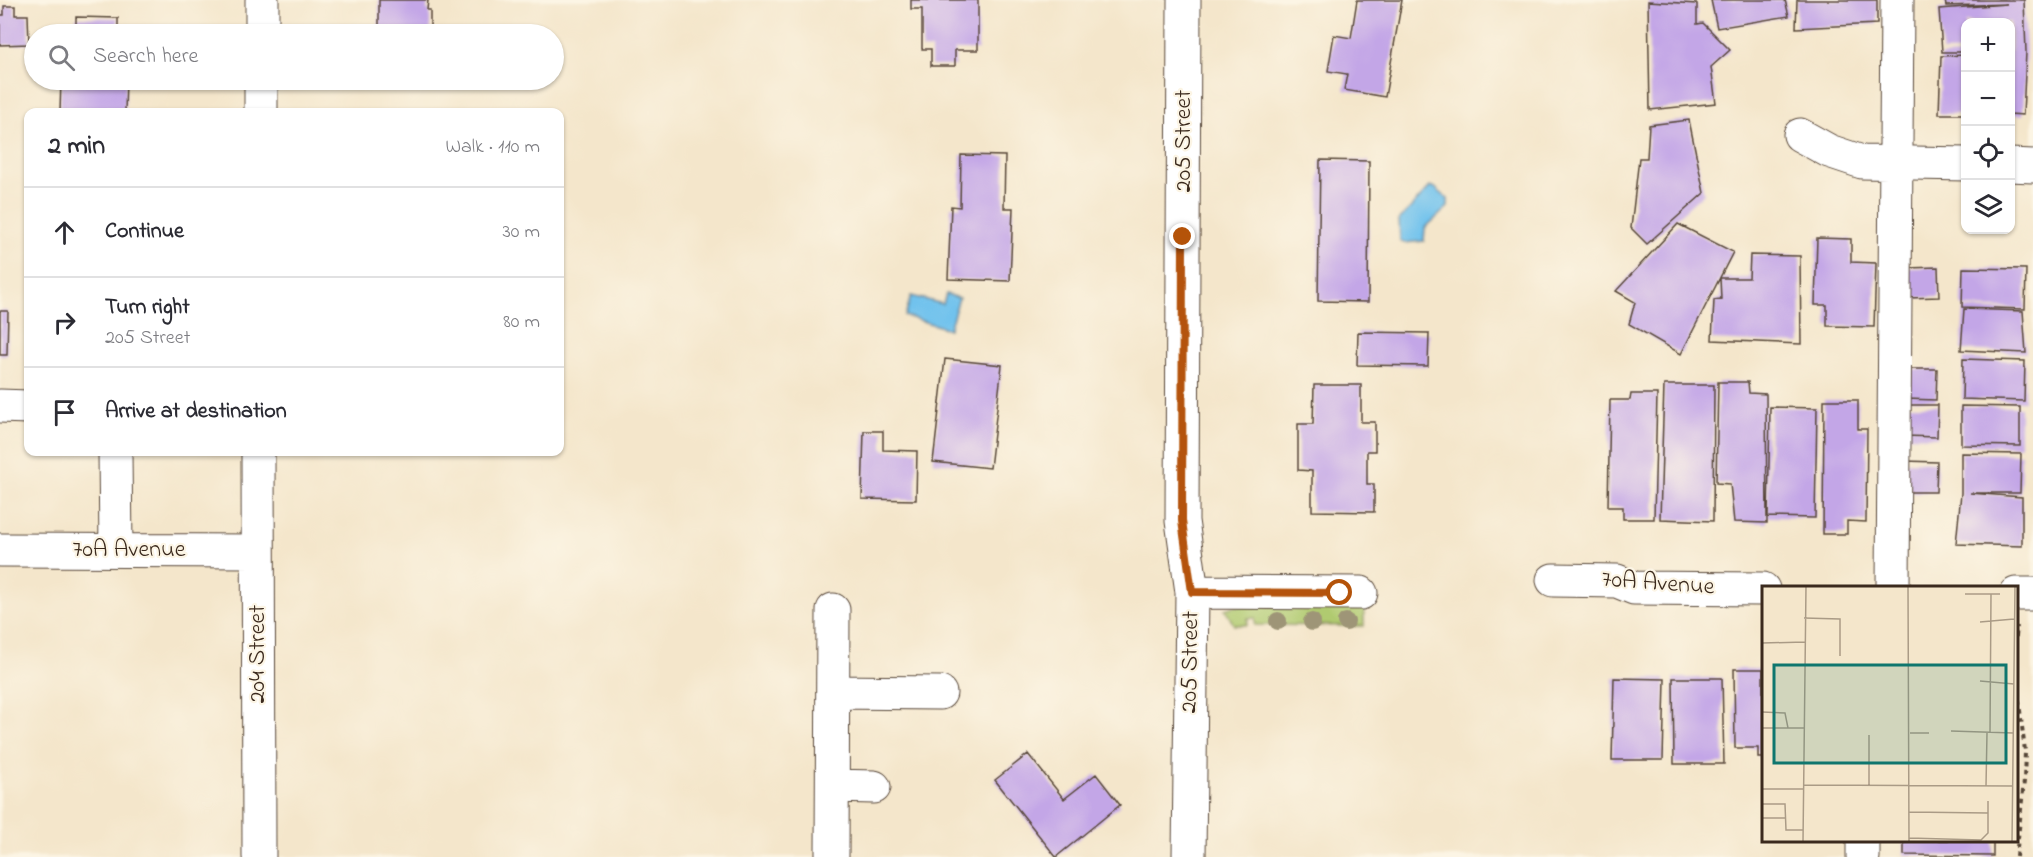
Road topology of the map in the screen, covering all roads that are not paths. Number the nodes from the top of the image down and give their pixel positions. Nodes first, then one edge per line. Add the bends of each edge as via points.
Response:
1 (262, 0) edge
2 (1184, 0) edge
3 (1897, 0) edge
4 (262, 24) edge
5 (261, 90) edge
6 (261, 108) edge
7 (1800, 135) dead end
8 (1895, 163) junction
9 (1961, 164) edge
10 (2015, 165) edge
11 (2033, 166) edge
12 (0, 406) edge
13 (24, 407) edge
14 (114, 456) edge
15 (258, 456) edge
16 (0, 550) edge
17 (116, 550) junction
18 (258, 551) junction
19 (1553, 580) dead end
20 (1893, 586) edge
21 (1762, 589) edge
22 (1192, 592) junction
23 (1361, 593) dead end
24 (833, 610) dead end
25 (833, 692) junction
26 (940, 693) dead end
27 (833, 786) junction
28 (874, 788) dead end
29 (259, 857) edge
30 (832, 857) edge
31 (1189, 857) edge

1 - 4 street
2 - 22 street, 205 Street via 1182,521
3 - 8 street
5 - 6 street
7 - 8 street via 1829,151 1862,162
8 - 9 street
8 - 20 street
10 - 11 street
12 - 13 street
14 - 17 street
15 - 18 street, 204 Street
16 - 17 street, 70A Avenue
17 - 18 street, 70A Avenue
18 - 29 street, 204 Street
19 - 21 street, 70A Avenue via 1617,581 1634,588
22 - 23 street
22 - 31 street, 205 Street
24 - 25 street
25 - 26 street
25 - 27 street
27 - 28 street
27 - 30 street

